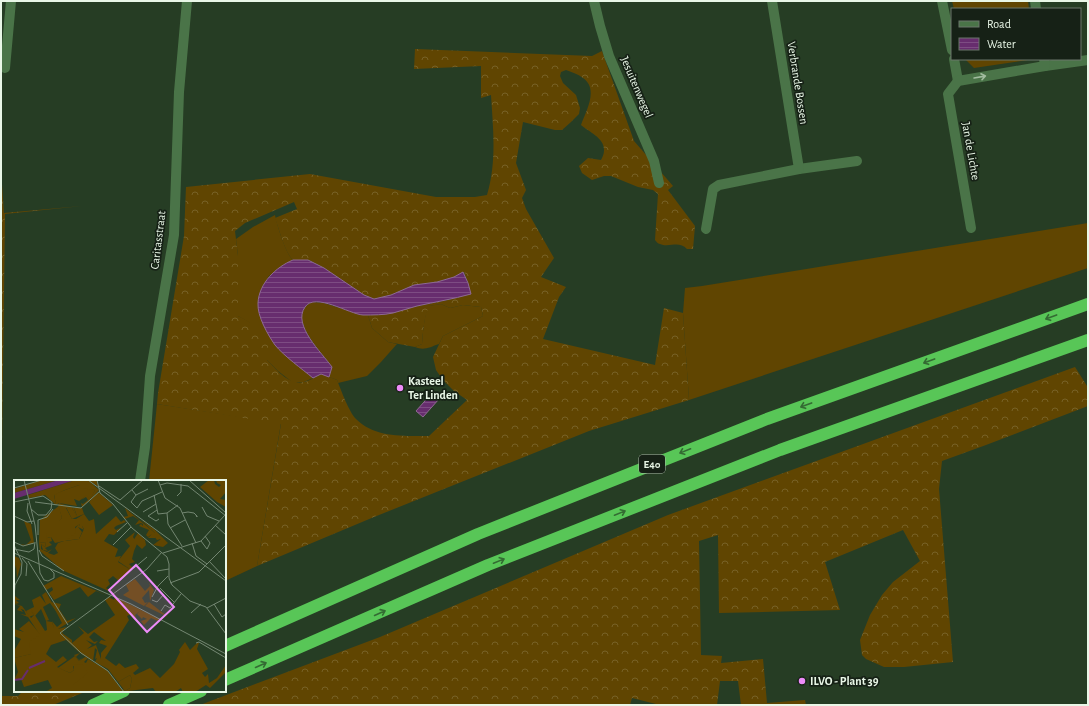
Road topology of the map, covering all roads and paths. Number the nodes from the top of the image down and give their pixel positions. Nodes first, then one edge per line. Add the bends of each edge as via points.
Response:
1 (11, 1) edge
2 (187, 1) edge
3 (594, 1) edge
4 (772, 1) edge
5 (942, 1) edge
6 (951, 45) edge
7 (954, 60) edge
8 (1088, 60) edge
9 (1044, 63) edge
10 (5, 68) dead end
11 (958, 81) junction
12 (857, 161) dead end
13 (799, 169) junction
14 (659, 183) dead end
15 (971, 228) dead end
16 (706, 229) dead end
17 (1088, 304) edge
18 (1088, 340) edge
19 (140, 480) edge
20 (226, 646) edge
21 (226, 680) edge
22 (112, 692) edge
23 (122, 692) edge
24 (199, 692) edge
25 (94, 705) edge
26 (110, 705) edge
27 (169, 705) edge

1 - 10 street
2 - 19 street, Caritasstraat via 179,92 174,235 150,376
3 - 14 street, Jesuitenwegel via 609,56 654,161
4 - 13 street, Verbrande Bossen
5 - 6 street
7 - 11 street
8 - 9 street
11 -> 9 street
11 - 15 street, Jan de Lichte via 948,94
12 - 13 street
13 - 16 street via 719,185 713,189
17 -> 20 highway, E40 via 760,422 478,534
21 -> 18 highway via 488,565 773,453
22 - 26 street
23 - 25 highway, bridge
24 - 27 highway

